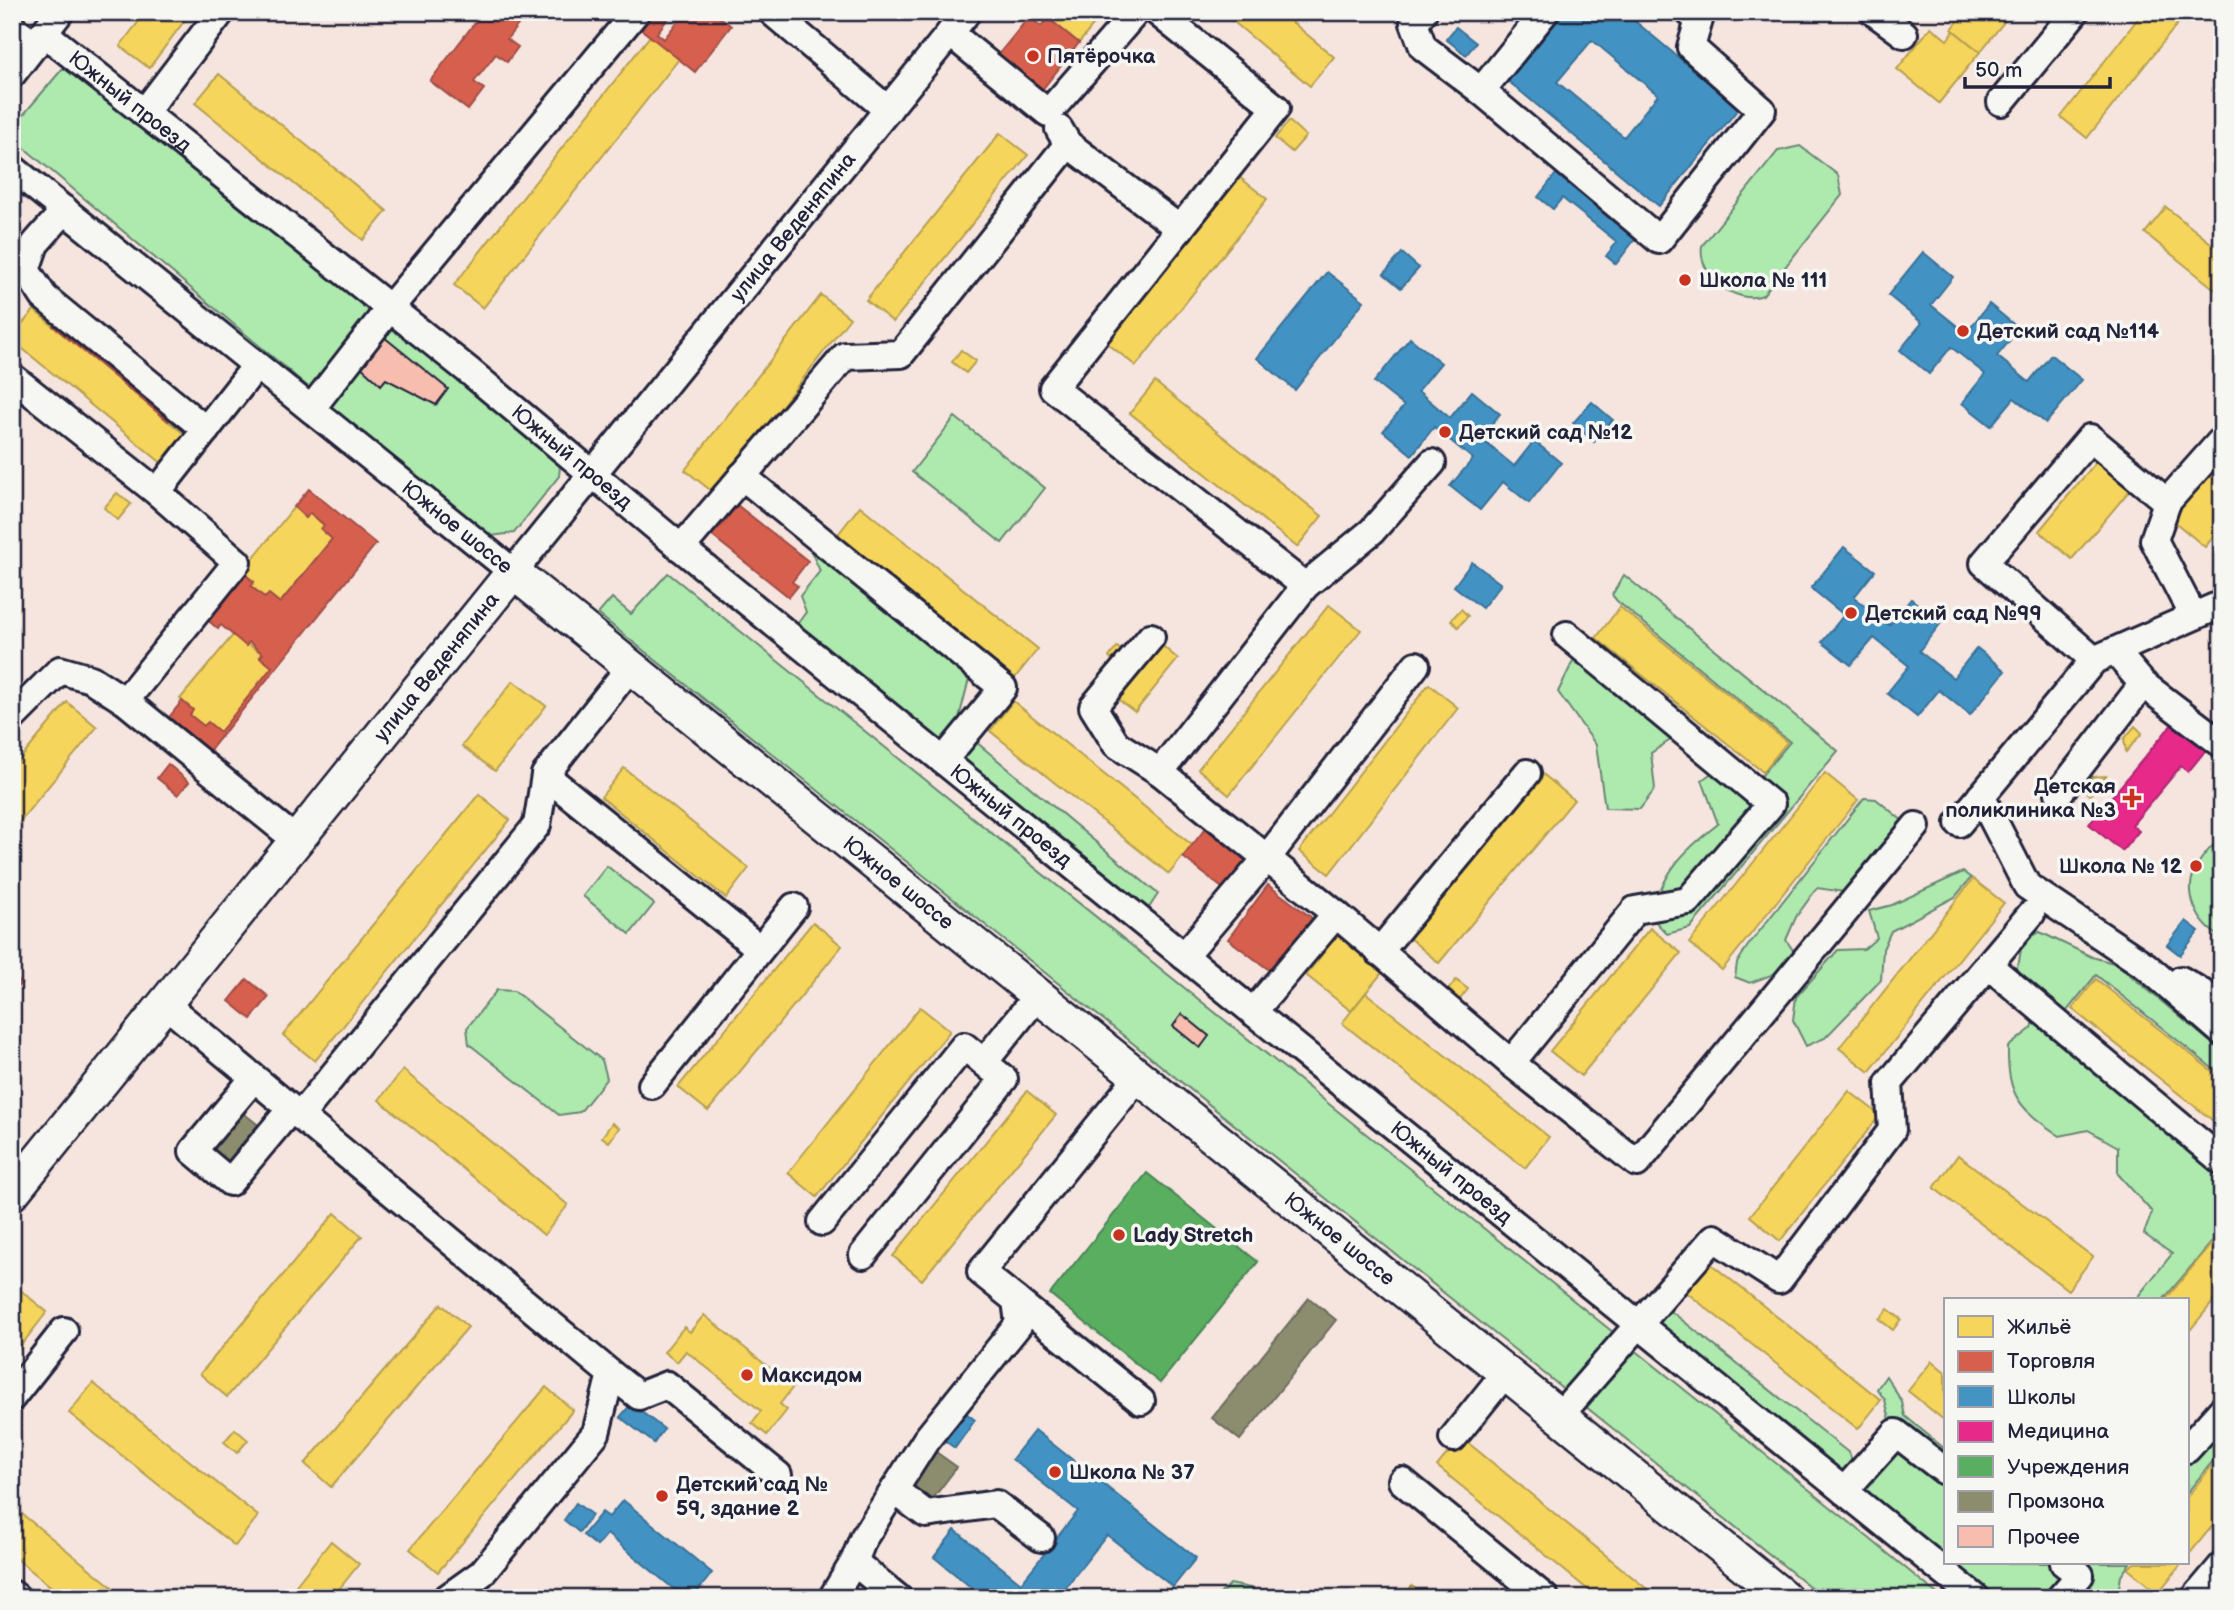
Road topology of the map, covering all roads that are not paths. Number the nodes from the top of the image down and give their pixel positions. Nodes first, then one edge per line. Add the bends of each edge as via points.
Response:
1 (60, 12) edge
2 (221, 12) edge
3 (772, 12) edge
4 (1136, 12) edge
5 (1157, 12) edge
6 (1423, 12) edge
7 (1545, 12) edge
8 (1689, 12) edge
9 (1874, 12) edge
10 (2075, 12) edge
11 (629, 15) edge
12 (958, 22) edge
13 (12, 28) edge
14 (1904, 34) dead end
15 (40, 39) junction
16 (12, 74) edge
17 (1481, 91) junction
18 (2001, 102) dead end
19 (888, 110) junction
20 (144, 113) junction
21 (1048, 113) junction
22 (1068, 144) junction
23 (12, 168) edge
24 (65, 210) junction
25 (1180, 229) junction
26 (389, 309) junction
27 (256, 366) junction
28 (12, 377) edge
29 (311, 409) junction
30 (206, 430) junction
31 (2222, 440) edge
32 (1432, 463) dead end
33 (593, 472) junction
34 (742, 477) junction
35 (157, 492) junction
36 (2167, 502) junction
37 (681, 548) junction
38 (513, 572) junction
39 (1305, 586) junction
40 (2222, 604) edge
41 (2193, 616) junction
42 (1567, 635) dead end
43 (1152, 637) dead end
44 (2104, 655) junction
45 (1416, 665) dead end
46 (631, 666) junction
47 (2143, 684) junction
48 (125, 701) junction
49 (12, 718) edge
50 (2222, 744) edge
51 (943, 761) junction
52 (1160, 772) junction
53 (1527, 773) dead end
54 (545, 775) junction
55 (2059, 793) dead end
56 (1980, 796) junction
57 (1959, 823) dead end
58 (1916, 826) dead end
59 (297, 841) junction
60 (1267, 858) junction
61 (794, 907) dead end
62 (1336, 914) junction
63 (2031, 914) dead end
64 (760, 949) junction
65 (1379, 952) junction
66 (1184, 956) junction
67 (1988, 965) junction
68 (2146, 966) junction
69 (1037, 996) junction
70 (165, 1004) junction
71 (2222, 1005) edge
72 (1253, 1012) junction
73 (2222, 1032) edge
74 (984, 1062) junction
75 (1511, 1063) junction
76 (1138, 1077) junction
77 (254, 1078) junction
78 (652, 1085) dead end
79 (296, 1112) junction
80 (2222, 1161) edge
81 (12, 1193) edge
82 (822, 1222) dead end
83 (863, 1255) dead end
84 (1016, 1300) junction
85 (1640, 1325) junction
86 (64, 1331) dead end
87 (1506, 1372) junction
88 (611, 1374) junction
89 (12, 1397) edge
90 (1141, 1401) dead end
91 (2222, 1409) edge
92 (1560, 1415) junction
93 (1453, 1438) dead end
94 (2188, 1448) edge
95 (1944, 1470) edge
96 (778, 1475) dead end
97 (1402, 1481) dead end
98 (894, 1490) junction
99 (1844, 1491) junction
100 (1041, 1538) dead end
101 (854, 1562) junction
102 (2078, 1567) edge
103 (2221, 1567) edge
104 (12, 1594) edge
105 (1781, 1596) edge
106 (17, 1598) edge
107 (447, 1598) edge
108 (832, 1598) edge
109 (898, 1598) edge
110 (1545, 1598) edge
111 (1976, 1598) edge
112 (2060, 1598) edge
113 (2195, 1598) edge

1 - 15 street
2 - 20 street
3 - 19 street
4 - 21 street
5 - 25 street via 1276,108
6 - 17 street via 1415,23 1423,47
7 - 17 street
8 - 17 street via 1699,20 1691,47 1762,110 1659,240
9 - 14 street
10 - 18 street
11 - 26 street
12 - 19 street, улица Веденяпина
12 - 21 street
13 - 15 street, Южный проезд
15 - 16 street
15 - 20 street, Южный проезд
19 - 33 street, улица Веденяпина
20 - 26 street, Южный проезд
21 - 22 street
22 - 25 street
22 - 34 street via 901,354 845,356
23 - 24 street, Южное шоссе
24 - 27 street, Южное шоссе
24 - 30 street via 35,244 26,270 44,297
25 - 39 street via 1053,388
26 - 29 street
26 - 33 street, Южный проезд
27 - 29 street, Южное шоссе
27 - 30 street
28 - 35 street
29 - 38 street, Южное шоссе
30 - 35 street
31 - 36 street
32 - 39 street via 1371,531
33 - 37 street, Южный проезд
33 - 38 street, улица Веденяпина
34 - 37 street
34 - 51 street via 1003,688
35 - 48 street via 237,562
36 - 41 street via 2154,540
36 - 44 street via 2090,438 1984,563
37 - 51 street, Южный проезд
38 - 46 main road, Южное шоссе
38 - 59 main road, улица Веденяпина
39 - 52 street
40 - 41 street
41 - 44 street
42 - 75 street via 1771,804 1688,901 1635,910
43 - 52 street via 1093,707 1116,744
44 - 47 street
44 - 56 street
45 - 60 street
46 - 54 street
46 - 69 main road, Южное шоссе
47 - 50 street
47 - 55 street
48 - 49 street via 91,679 60,670
48 - 59 street
51 - 66 street, Южный проезд
52 - 60 street
53 - 65 street
54 - 64 street
54 - 79 street via 537,825
56 - 57 street
56 - 68 street via 2027,886
58 - 75 street via 1636,1163
59 - 70 main road, улица Веденяпина
60 - 62 street
60 - 66 street
61 - 64 street
62 - 65 street
62 - 72 street
63 - 67 street
64 - 78 street
65 - 75 street
66 - 72 street, Южный проезд
67 - 80 street
67 - 85 street via 1889,1083 1892,1130 1779,1280 1714,1238
68 - 71 street via 2166,971
68 - 73 street
69 - 74 street
69 - 76 main road, Южное шоссе
70 - 77 street
70 - 81 main road, улица Веденяпина
72 - 85 street, Южный проезд
74 - 82 street via 964,1046
74 - 83 street via 1004,1079
76 - 84 street via 981,1272
76 - 87 main road, Южное шоссе
77 - 79 street
77 - 79 street via 194,1151 230,1182
79 - 88 street
84 - 90 street
84 - 98 street via 1019,1324 926,1440
85 - 92 street
85 - 99 street, Южный проезд
86 - 89 street
87 - 92 main road, Южное шоссе
87 - 93 street
88 - 96 street via 639,1396 667,1385
88 - 107 street via 596,1433 482,1573
91 - 94 street
92 - 105 main road, Южное шоссе
95 - 99 street via 1896,1433
97 - 110 street
98 - 100 street via 926,1514 996,1504
98 - 101 street
99 - 111 street, Южный проезд
101 - 108 street
101 - 109 street
102 - 112 street
103 - 113 street
104 - 106 street

